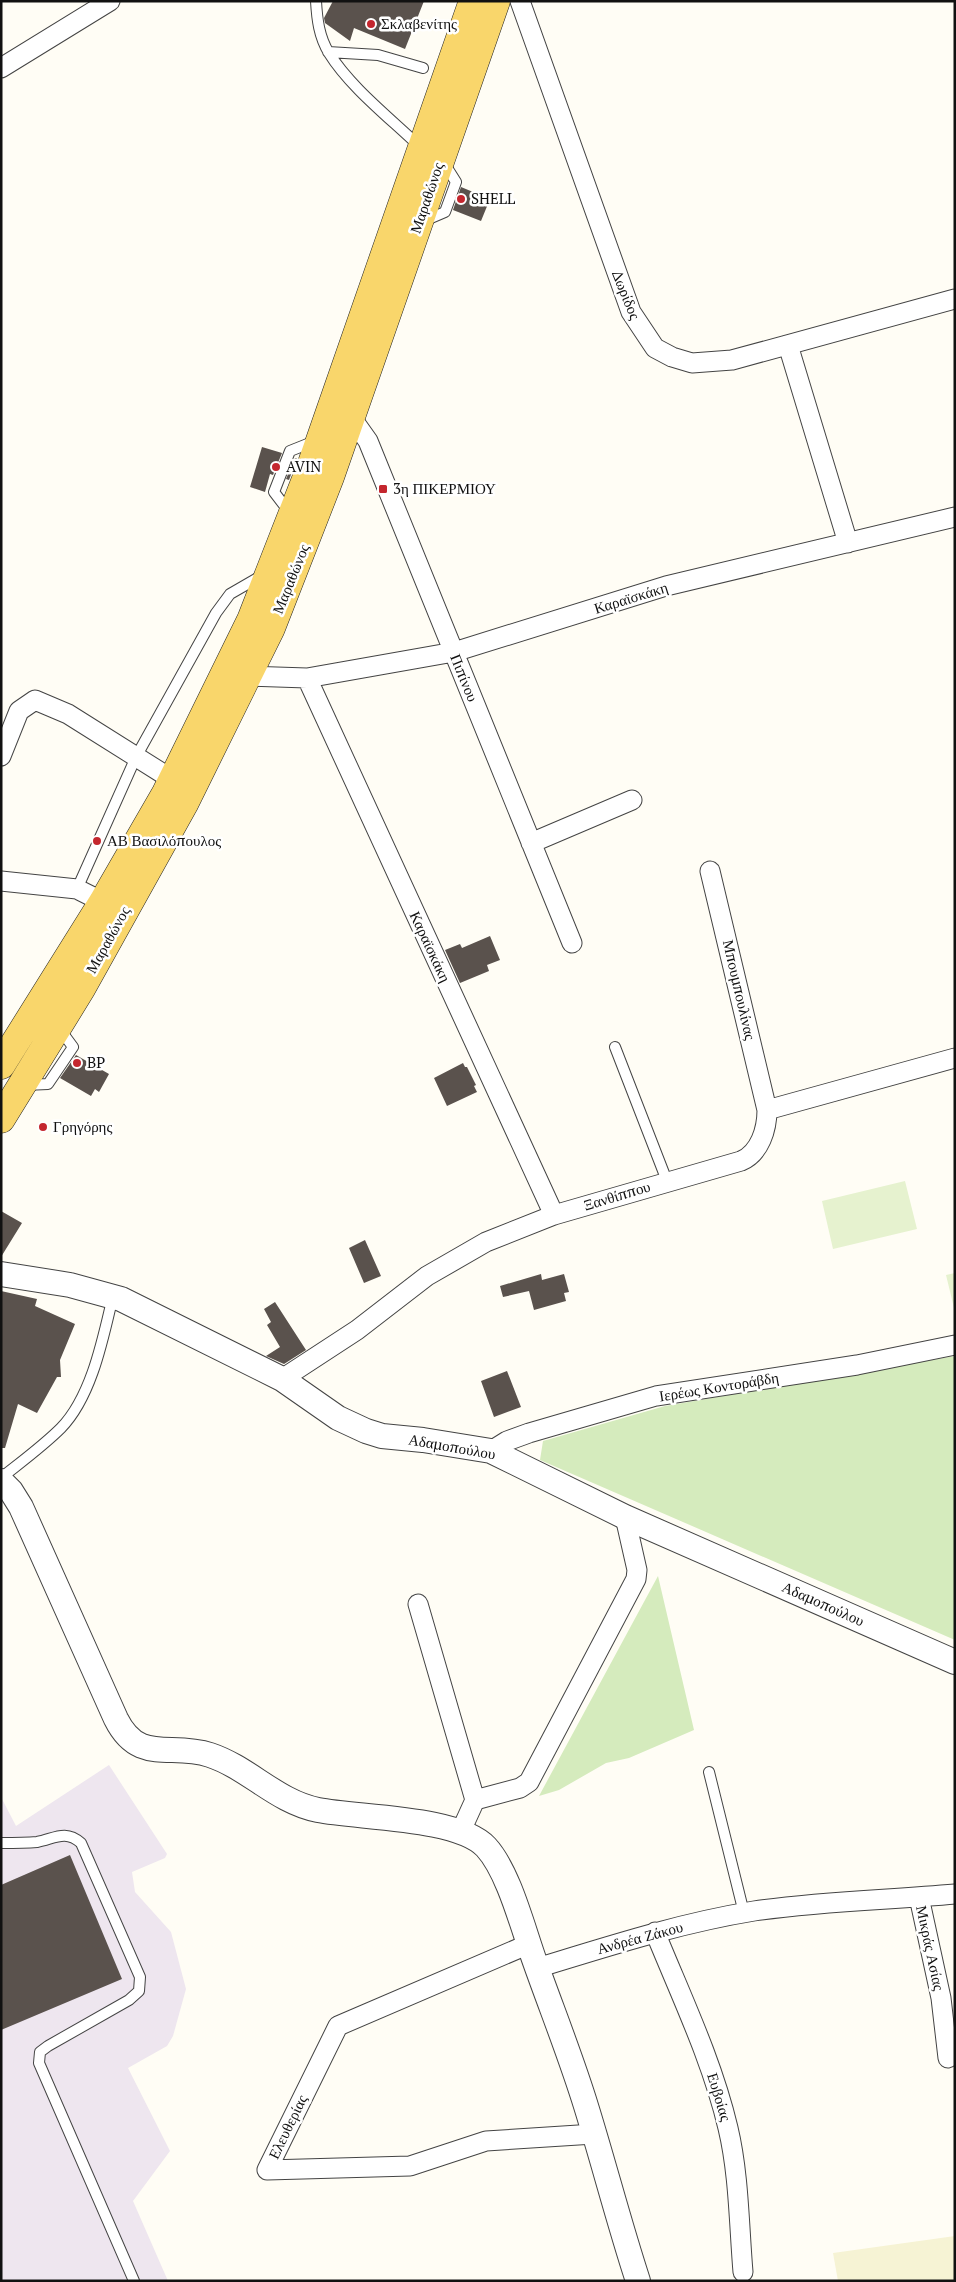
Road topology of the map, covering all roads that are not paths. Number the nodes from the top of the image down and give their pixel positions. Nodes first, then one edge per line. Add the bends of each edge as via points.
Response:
1 (110, 1) edge
2 (316, 1) edge
3 (473, 1) edge
4 (496, 1) edge
5 (520, 1) edge
6 (328, 52) junction
7 (1, 68) edge
8 (423, 68) dead end
9 (431, 153) junction
10 (955, 299) edge
11 (788, 345) junction
12 (351, 417) junction
13 (955, 517) edge
14 (848, 542) junction
15 (272, 569) junction
16 (454, 652) junction
17 (247, 676) junction
18 (307, 678) junction
19 (1, 756) edge
20 (136, 757) junction
21 (173, 780) junction
22 (632, 800) dead end
23 (531, 843) junction
24 (710, 871) dead end
25 (1, 881) edge
26 (77, 888) junction
27 (103, 902) junction
28 (572, 943) dead end
29 (615, 1047) dead end
30 (955, 1058) edge
31 (1, 1066) edge
32 (767, 1110) junction
33 (1, 1119) edge
34 (667, 1181) junction
35 (554, 1215) junction
36 (1, 1274) edge
37 (113, 1296) junction
38 (955, 1345) edge
39 (282, 1379) junction
40 (491, 1451) junction
41 (1, 1480) edge
42 (626, 1517) junction
43 (418, 1604) dead end
44 (955, 1662) edge
45 (709, 1772) dead end
46 (476, 1800) junction
47 (460, 1833) junction
48 (1, 1843) edge
49 (955, 1894) edge
50 (919, 1897) junction
51 (744, 1913) junction
52 (655, 1932) junction
53 (529, 1944) junction
54 (537, 1968) junction
55 (948, 2058) dead end
56 (594, 2134) junction
57 (743, 2272) dead end
58 (134, 2281) edge
59 (638, 2281) edge

1 - 7 street
2 - 6 lane via 318,26
3 - 9 main road, Μαραθώνος
4 - 9 main road, Μαραθώνος
5 - 11 street, Δωρίδος via 631,312 655,348 692,363 732,360
6 - 8 lane via 378,55
6 - 9 lane via 349,78
9 - 12 main road, Μαραθώνος via 418,224
9 - 15 main road, Μαραθώνος
10 - 11 street, Δωρίδος
11 - 14 street
12 - 16 street, Πιπίνου via 368,441
12 - 17 main road, Μαραθώνος via 293,577
13 - 14 street, Καραϊσκάκη
14 - 16 street, Καραϊσκάκη via 666,586
15 - 20 lane via 235,591 219,608
15 - 21 main road, Μαραθώνος via 236,652
16 - 18 street, Καραϊσκάκη
16 - 23 street, Πιπίνου
17 - 18 street, Καραϊσκάκη
17 - 33 main road, Μαραθώνος via 184,804 58,1026
18 - 35 street, Καραϊσκάκη
19 - 20 street via 19,712 35,700 68,714
20 - 21 street
20 - 26 lane
21 - 27 main road, Μαραθώνος
22 - 23 street
23 - 28 street, Πιπίνου
24 - 32 street, Μπουμπουλίνας
25 - 26 street
26 - 27 street
27 - 31 main road, Μαραθώνος
29 - 34 lane
30 - 32 street
32 - 34 street, Ξανθίππου via 758,1148 748,1159
34 - 35 street, Ξανθίππου
35 - 39 street, Ξανθίππου via 500,1235 465,1253
36 - 37 street, Αδαμοπούλου via 70,1285
37 - 39 street, Αδαμοπούλου
37 - 41 lane via 84,1395 62,1427
38 - 40 street, Ιερέως Κοντοράβδη via 857,1365 656,1396 529,1433
39 - 40 street, Αδαμοπούλου via 338,1418 382,1436
40 - 42 street, Αδαμοπούλου
41 - 47 street via 21,1507 116,1719 132,1742 150,1749 194,1752 218,1758 273,1792 304,1806 427,1823
42 - 44 street, Αδαμοπούλου
42 - 46 street via 636,1579 538,1764 524,1787
43 - 46 street
45 - 51 lane
46 - 47 street
47 - 53 street via 480,1841 491,1854
48 - 58 lane via 37,1842 62,1834 75,1838 140,1978 139,1991 129,2000 48,2046 40,2052 39,2062
49 - 50 street, Ανδρέα Ζάκου
50 - 51 street, Ανδρέα Ζάκου via 846,1900
50 - 55 street, Μικράς Ασίας via 941,1998
51 - 52 street, Ανδρέα Ζάκου
52 - 54 street, Ανδρέα Ζάκου
52 - 57 street, Ευβοίας via 704,2053 729,2130
53 - 54 street
53 - 56 street, Ελευθερίας via 338,2026 267,2170 410,2166 486,2141
54 - 56 street
56 - 59 street

